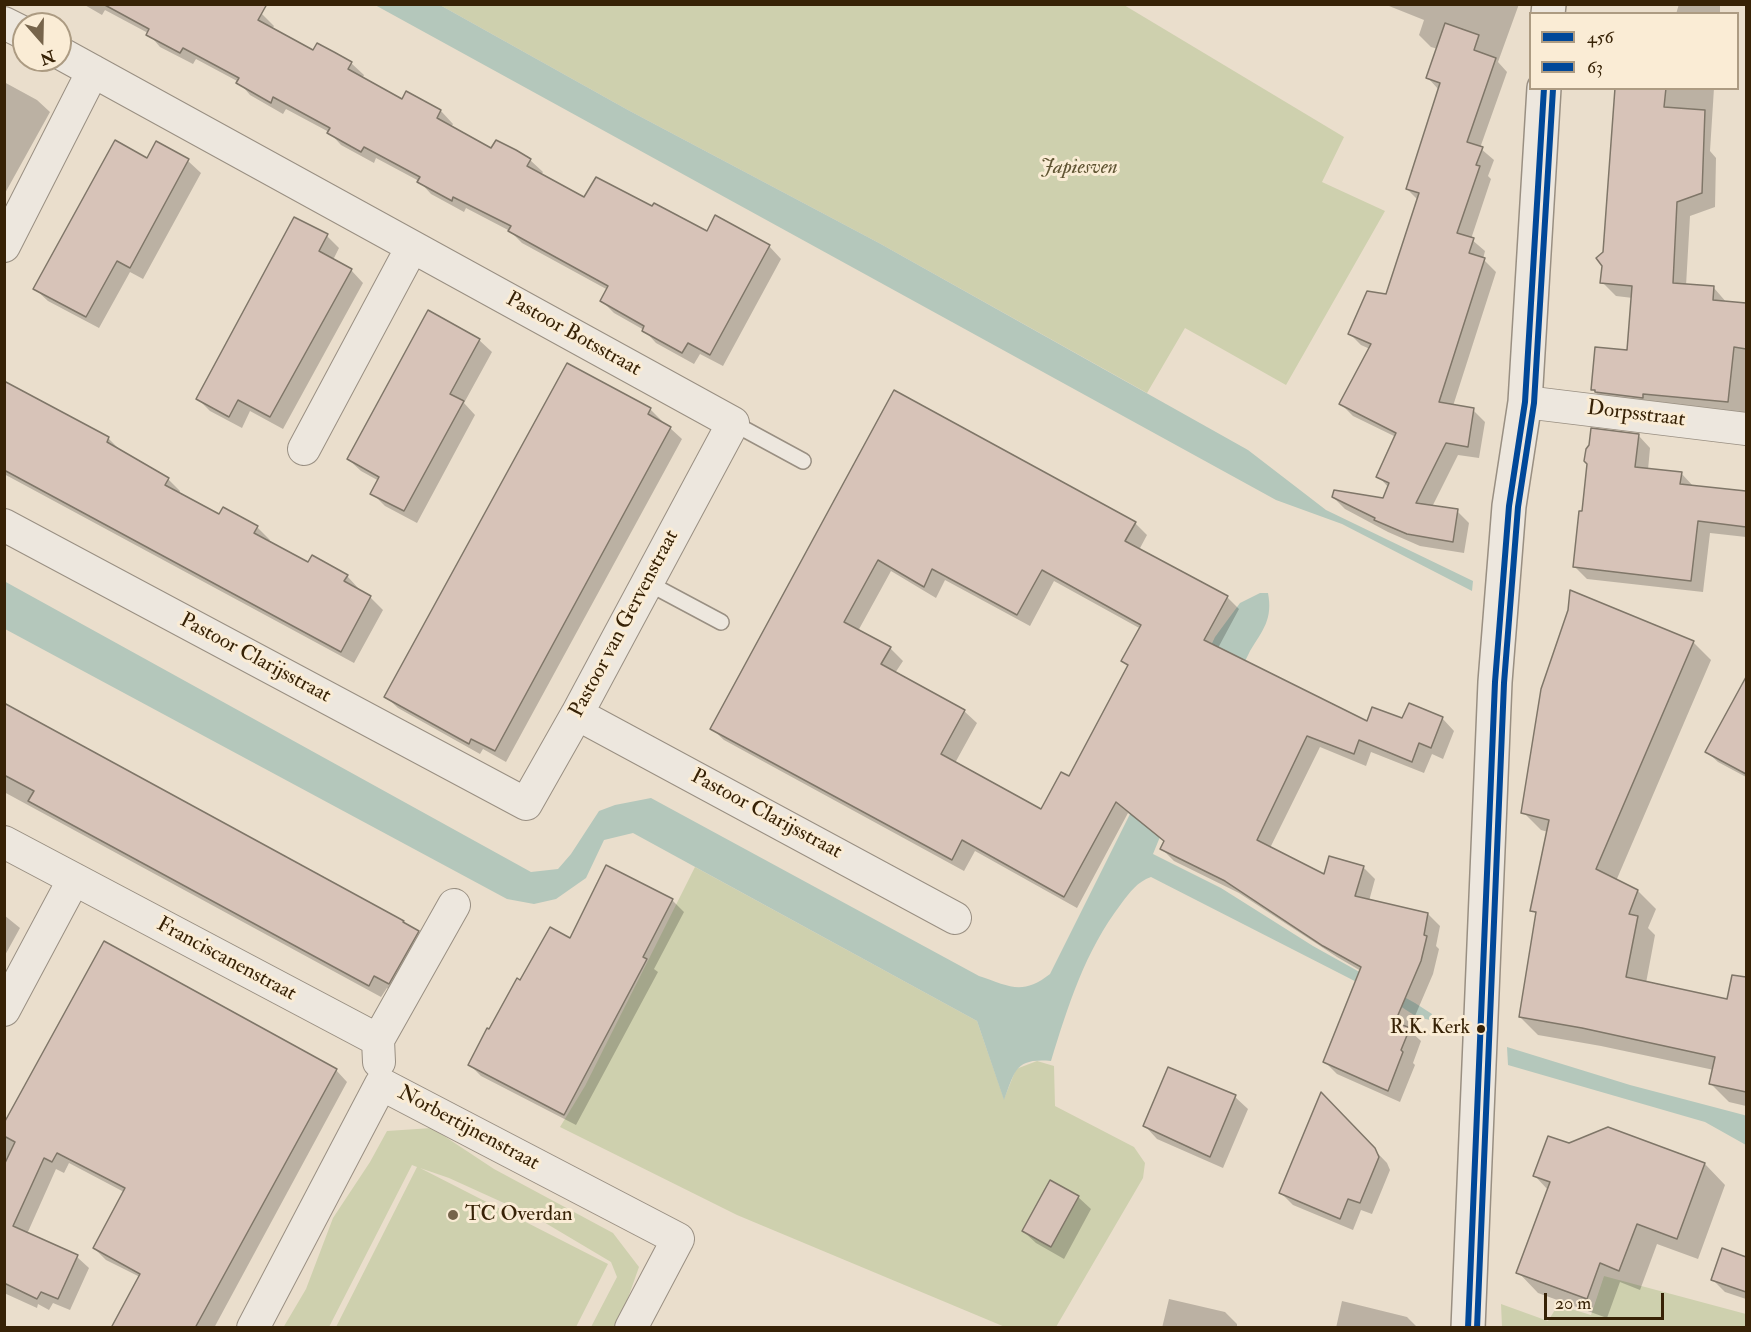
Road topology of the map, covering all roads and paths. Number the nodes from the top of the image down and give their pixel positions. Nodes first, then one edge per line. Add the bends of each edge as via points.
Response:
1 (72, 60) edge
2 (93, 71) junction
3 (1544, 90) edge
4 (4, 246) edge
5 (412, 247) junction
6 (1525, 402) junction
7 (733, 423) junction
8 (1746, 429) edge
9 (304, 449) dead end
10 (803, 461) dead end
11 (4, 525) edge
12 (648, 583) junction
13 (721, 622) dead end
14 (577, 714) junction
15 (506, 793) joint
16 (4, 842) edge
17 (74, 879) junction
18 (454, 904) dead end
19 (955, 918) dead end
20 (4, 1010) edge
21 (378, 1040) junction
22 (381, 1084) junction
23 (253, 1328) edge
24 (631, 1328) edge
25 (1468, 1328) edge

1 - 2 street, Pastoor Botsstraat
2 - 4 street
2 - 5 street, Pastoor Botsstraat
3 - 6 street
5 - 7 street, Pastoor Botsstraat
5 - 9 street
6 - 8 street, Dorpsstraat
6 - 25 street via 1509,506 1495,682
7 - 10 lane
7 - 12 street, Pastoor van Gervenstraat
11 - 15 street, Pastoor Clarijsstraat
12 - 13 lane
12 - 14 street, Pastoor van Gervenstraat
14 - 15 street, Pastoor van Gervenstraat via 526,804
14 - 19 street, Pastoor Clarijsstraat
16 - 17 street, Franciscanenstraat
17 - 20 street
17 - 21 street, Franciscanenstraat
18 - 21 street
21 - 22 street
22 - 23 street, Norbertijnenstraat
22 - 24 street, Norbertijnenstraat via 678,1239

